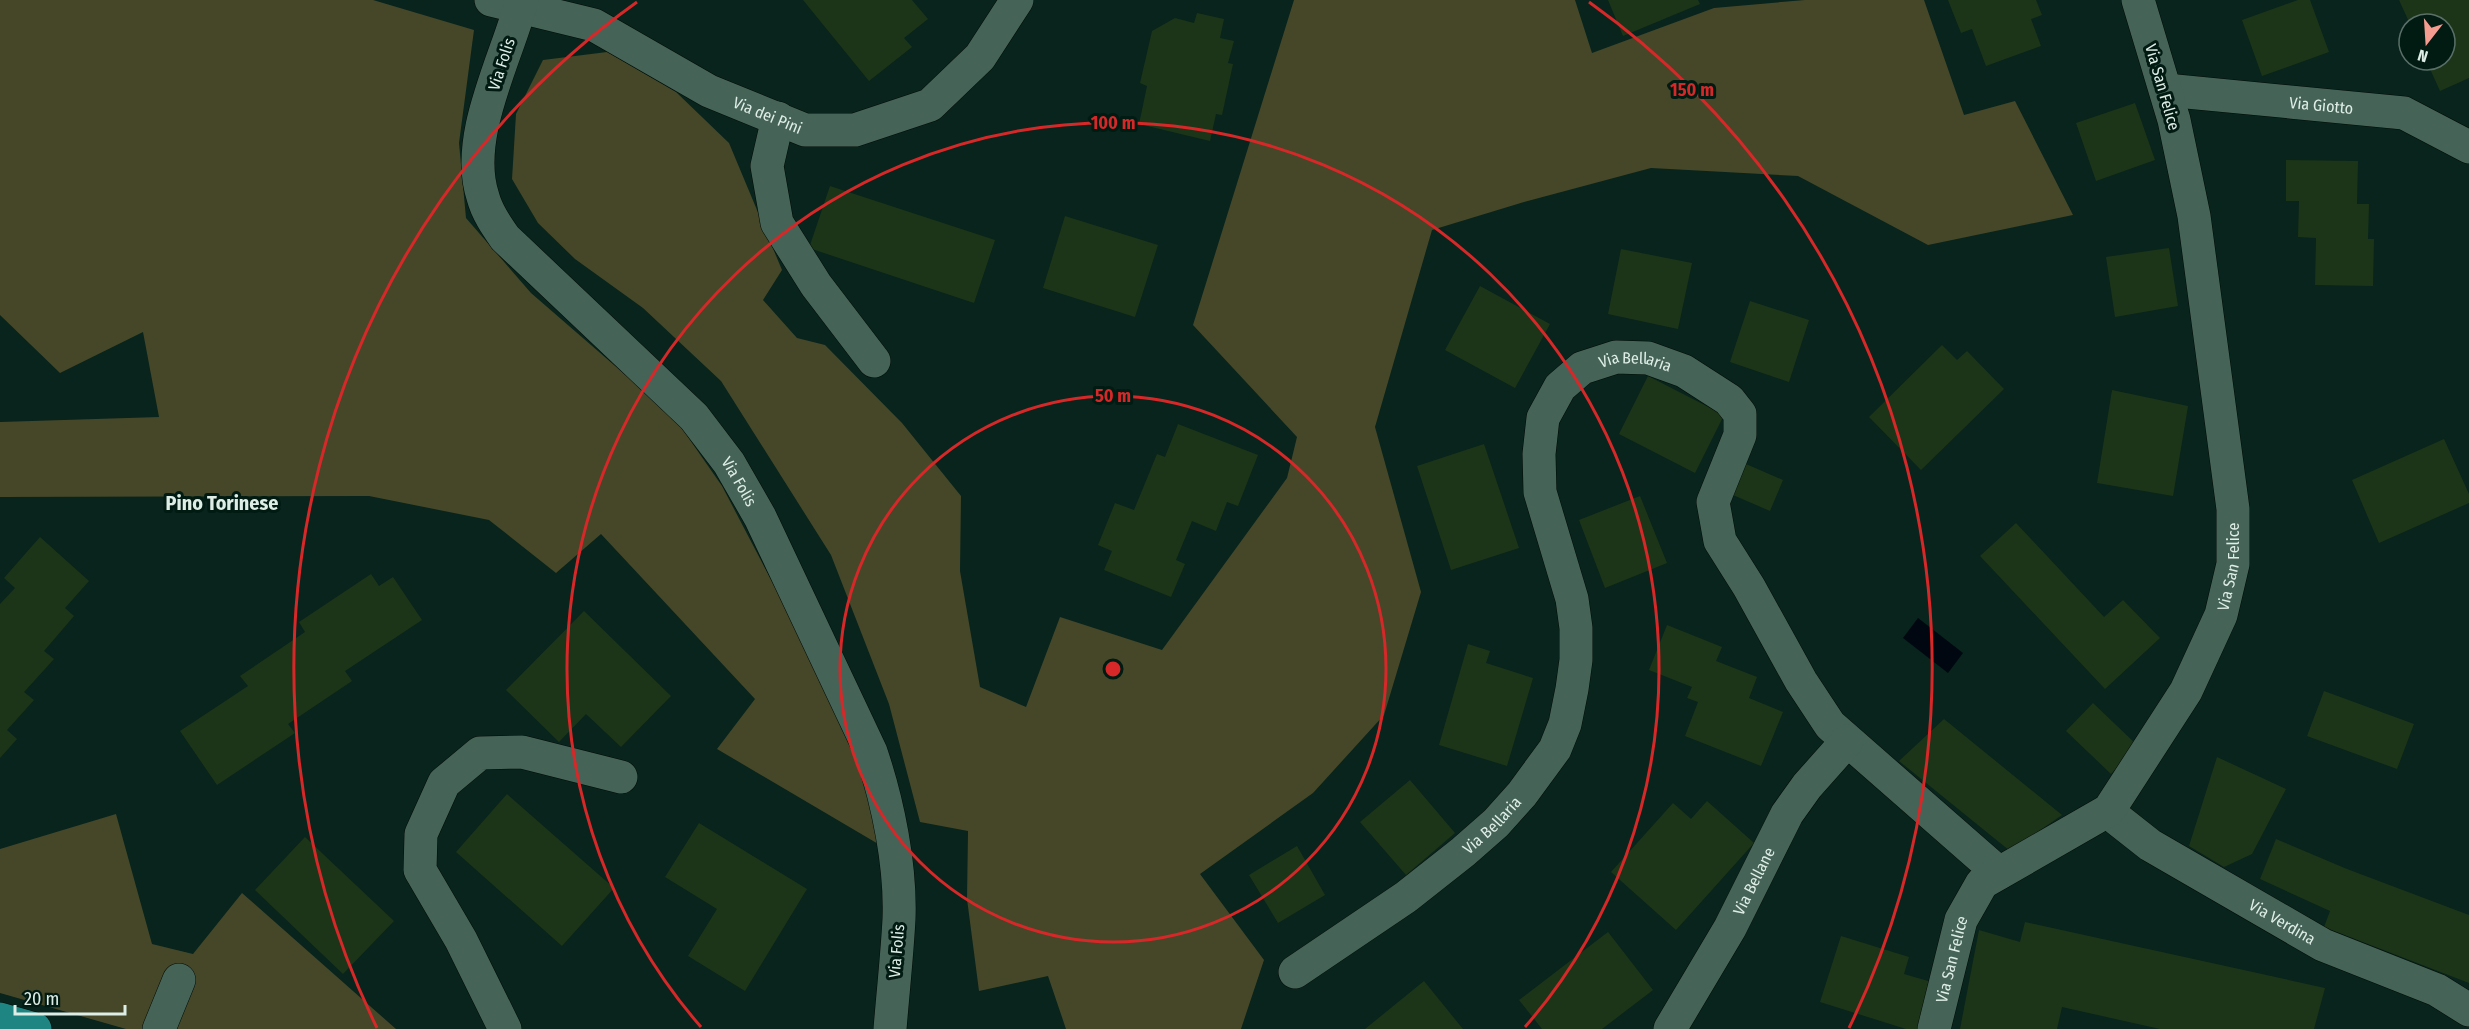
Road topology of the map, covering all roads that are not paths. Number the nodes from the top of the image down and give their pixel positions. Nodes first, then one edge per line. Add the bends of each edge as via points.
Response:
1 (1017, 0) edge
2 (2138, 0) edge
3 (511, 2) edge
4 (2166, 90) junction
5 (778, 118) junction
6 (2469, 147) edge
7 (874, 361) dead end
8 (1847, 741) junction
9 (621, 777) dead end
10 (2109, 810) junction
11 (1999, 873) junction
12 (1295, 972) dead end
13 (178, 980) dead end
14 (2469, 1010) edge
15 (0, 1019) edge
16 (35, 1029) edge
17 (159, 1029) edge
18 (506, 1029) edge
19 (890, 1029) edge
20 (1670, 1029) edge
21 (1934, 1029) edge

1 - 5 street, Via dei Pini via 980,57 930,105 855,130 805,130
2 - 4 street, Via San Felice
3 - 5 street, Via dei Pini via 594,25 709,91
3 - 19 street, Via Folis via 481,139 478,160 482,197 505,238 694,417 729,463 760,517 871,752 881,782 894,849 899,916
4 - 6 street, Via Giotto via 2403,114
4 - 10 street, Via San Felice via 2194,216 2234,509 2233,564 2221,615 2186,691
5 - 7 street via 767,166 777,223 816,285
8 - 11 street, Via Bellaria
8 - 12 street, Via Bellaria via 1830,725 1800,681 1720,541 1713,502 1740,435 1740,414 1707,383 1648,358 1616,357 1582,368 1560,387 1543,418 1539,454 1540,492 1572,600 1576,628 1572,688 1555,749 1522,794 1463,852 1406,897
8 - 20 street, Via Bellane via 1787,814 1730,928
9 - 18 street via 522,752 480,753 444,783 421,834 420,870
10 - 11 street, Via San Felice
10 - 14 street, Via Verdina via 2150,845 2296,930 2323,945 2437,990
11 - 21 street, Via San Felice via 1982,884 1961,920
13 - 17 street
15 - 16 main road

